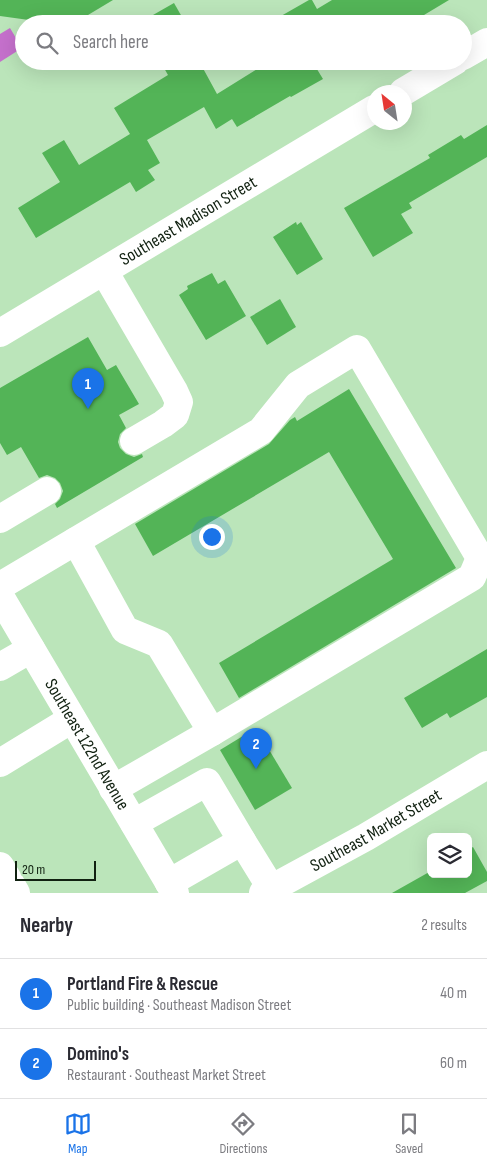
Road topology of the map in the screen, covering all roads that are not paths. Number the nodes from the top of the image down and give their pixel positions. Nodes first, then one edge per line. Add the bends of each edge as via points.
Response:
1 (487, 42) edge
2 (472, 51) edge
3 (440, 70) edge
4 (412, 87) edge
5 (367, 113) edge
6 (104, 271) junction
7 (0, 333) edge
8 (134, 441) dead end
9 (47, 491) dead end
10 (0, 519) edge
11 (76, 541) junction
12 (0, 586) edge
13 (0, 596) edge
14 (31, 649) junction
15 (0, 667) edge
16 (72, 719) junction
17 (212, 732) junction
18 (0, 764) edge
19 (487, 765) edge
20 (113, 789) junction
21 (134, 823) junction
22 (242, 840) junction
23 (0, 866) edge
24 (172, 888) edge
25 (267, 891) edge
26 (16, 893) edge

1 - 2 street
3 - 4 street
5 - 6 street, Southeast Madison Street
6 - 7 street, Southeast Madison Street
6 - 8 street via 179,402 175,415
9 - 10 street
11 - 12 street
11 - 17 street via 125,630 159,644
11 - 17 street via 260,431 298,385 357,349 480,558 472,577
13 - 14 street, Southeast 122nd Avenue
14 - 15 street
14 - 16 street, Southeast 122nd Avenue
16 - 18 street
16 - 20 street, Southeast 122nd Avenue
17 - 20 street
19 - 25 street, Southeast Market Street
20 - 21 street, Southeast 122nd Avenue
21 - 22 street via 207,782
21 - 24 street, Southeast 122nd Avenue
22 - 24 street
22 - 25 street
23 - 26 street

